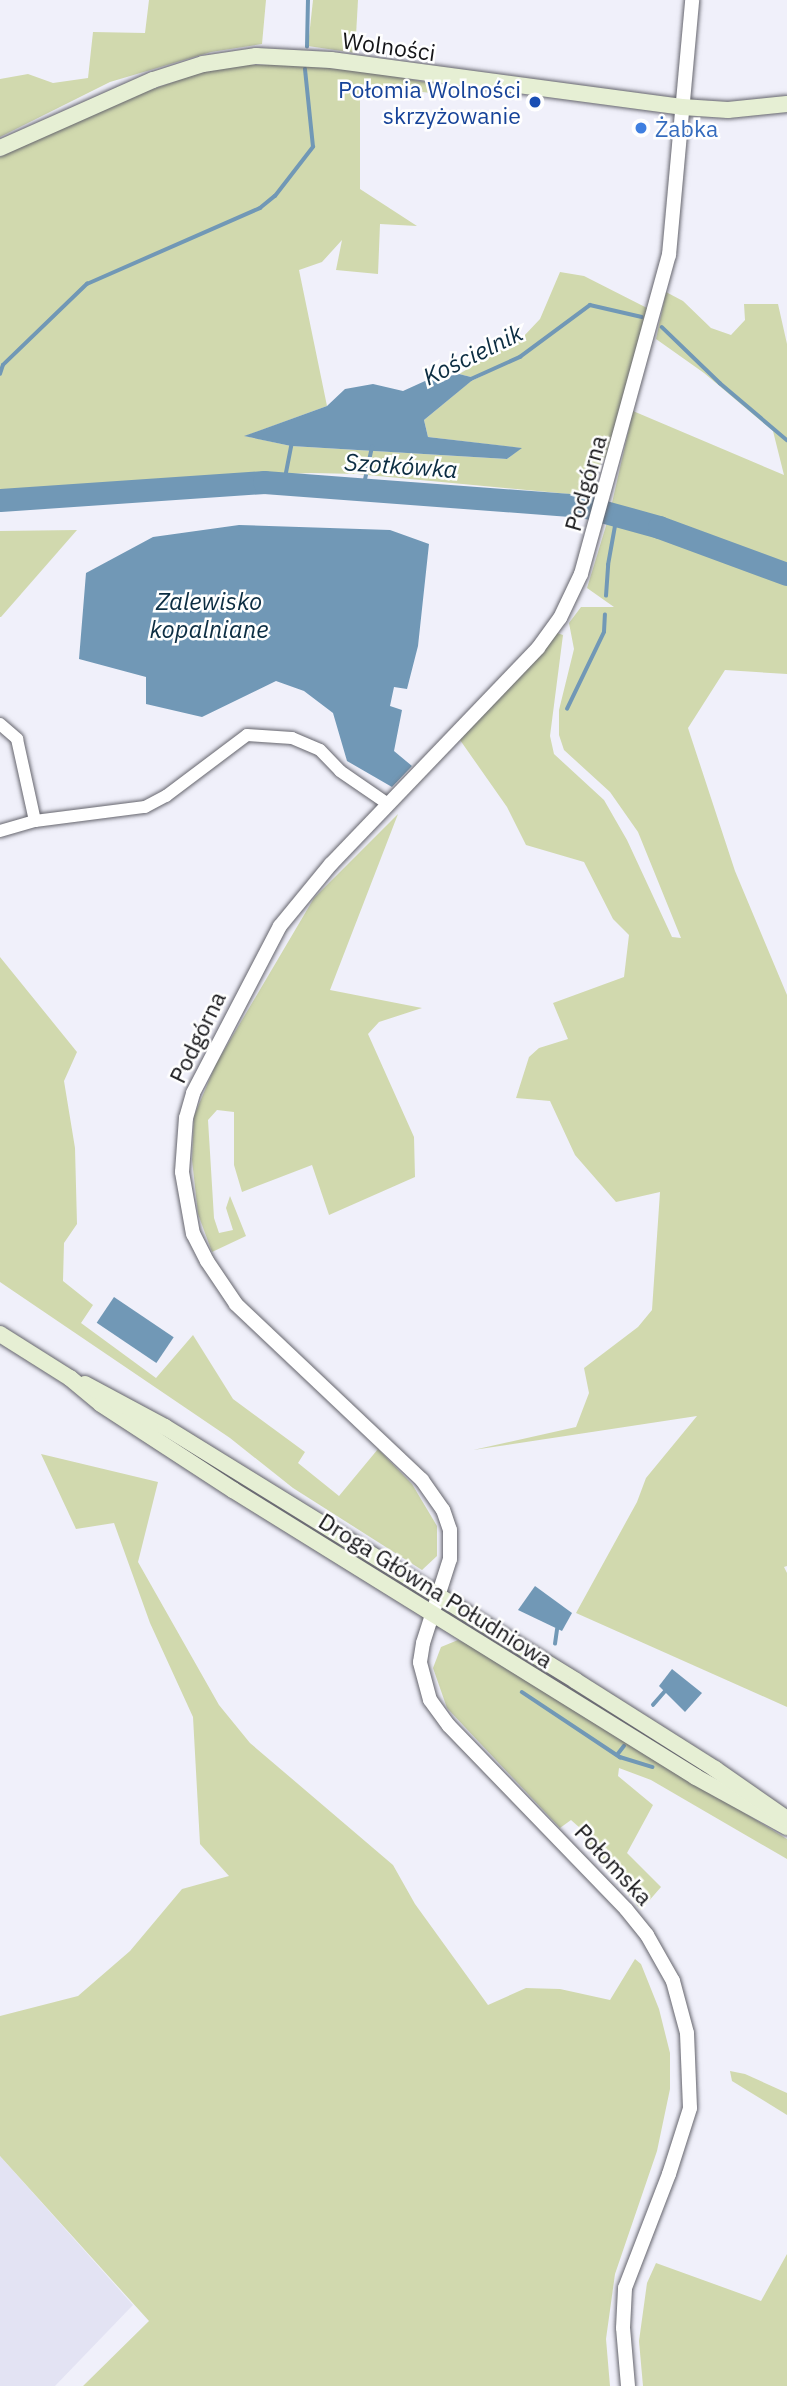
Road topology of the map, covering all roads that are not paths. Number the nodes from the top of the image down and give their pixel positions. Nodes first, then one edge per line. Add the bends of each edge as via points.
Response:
1 (692, 0) edge
2 (787, 104) edge
3 (682, 107) junction
4 (0, 148) edge
5 (0, 724) edge
6 (388, 804) junction
7 (35, 821) junction
8 (0, 831) edge
9 (0, 1334) edge
10 (70, 1378) junction
11 (374, 1434) joint
12 (438, 1596) junction
13 (434, 1615) junction
14 (787, 1819) edge
15 (787, 1827) edge
16 (628, 2386) edge

1 - 3 street, Podgórna
2 - 3 main road, Wolności via 729,110
3 - 4 main road, Wolności via 331,60 256,56 203,64 153,80
3 - 6 street, Podgórna via 669,255 581,574 545,638
5 - 7 street via 17,738
6 - 7 street via 340,771 320,750 292,738 247,735 145,807
6 - 11 street, Podgórna via 280,926 193,1093 182,1172 193,1234 228,1293
7 - 8 street
9 - 10 main road, Droga Główna Południowa
10 - 12 main road, Droga Główna Południowa via 165,1427
10 - 13 main road, Droga Główna Południowa via 154,1440
11 - 12 street, Połomska via 430,1490 447,1521 450,1559
12 - 13 street, Połomska
12 - 14 main road, Droga Główna Południowa
13 - 15 main road, Droga Główna Południowa via 696,1777
13 - 16 street, Połomska via 420,1662 430,1700 449,1726 604,1884 647,1935 673,1981 687,2033 690,2108 625,2288

